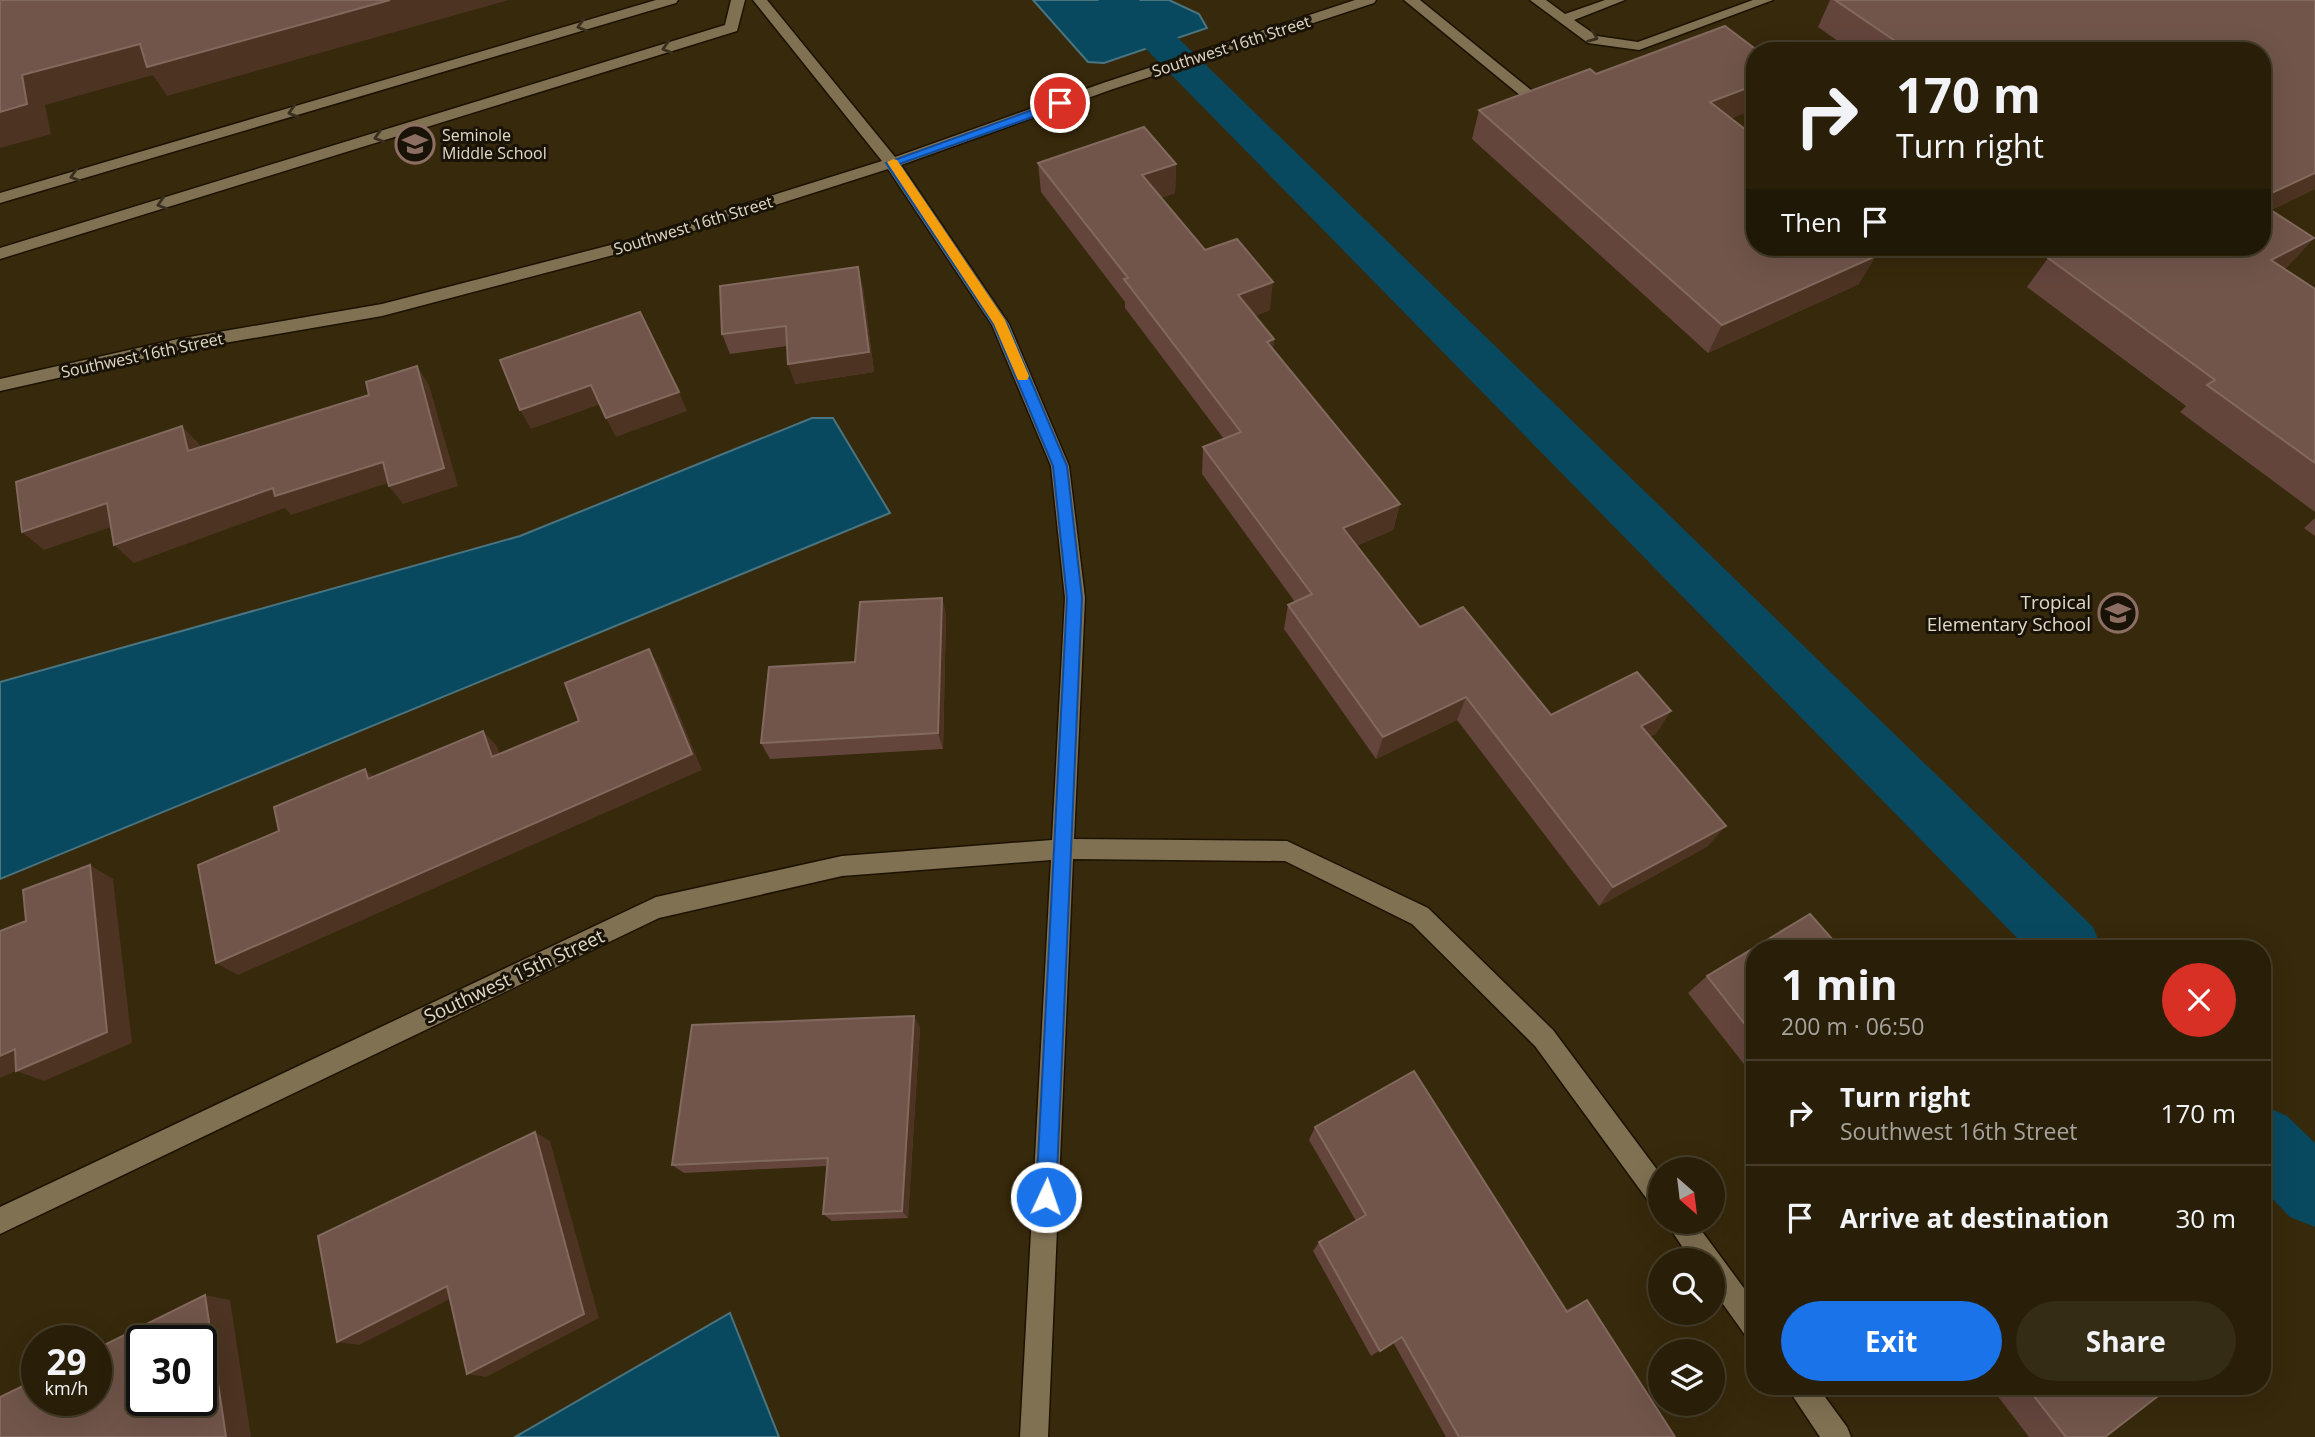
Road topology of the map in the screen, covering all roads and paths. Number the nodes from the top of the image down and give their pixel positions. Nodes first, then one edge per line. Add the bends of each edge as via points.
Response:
1 (671, 0) edge
2 (738, 0) edge
3 (760, 0) edge
4 (1369, 0) edge
5 (1411, 0) edge
6 (1537, 0) edge
7 (1618, 0) edge
8 (1766, 0) edge
9 (1563, 19) junction
10 (1526, 93) edge
11 (892, 163) junction
12 (0, 198) edge
13 (0, 254) edge
14 (0, 385) edge
15 (1063, 849) junction
16 (1648, 1179) edge
17 (0, 1221) edge
18 (1725, 1284) edge
19 (1746, 1313) edge
20 (1807, 1395) edge
21 (1034, 1437) edge
22 (1838, 1437) edge

1 -> 12 street
2 -> 13 street via 732,28
3 - 11 street
4 - 11 street, Southwest 16th Street
5 - 10 street
6 - 9 street
7 - 9 street
9 -> 8 street via 1593,40 1639,46
11 - 14 street, Southwest 16th Street via 634,244 382,310 178,345
11 - 15 street via 1000,324 1060,466 1075,598
15 - 16 street, Southwest 15th Street via 1287,851 1420,916 1544,1038
15 - 17 street, Southwest 15th Street via 842,866 656,908
15 - 21 street
18 - 19 street
20 - 22 street

